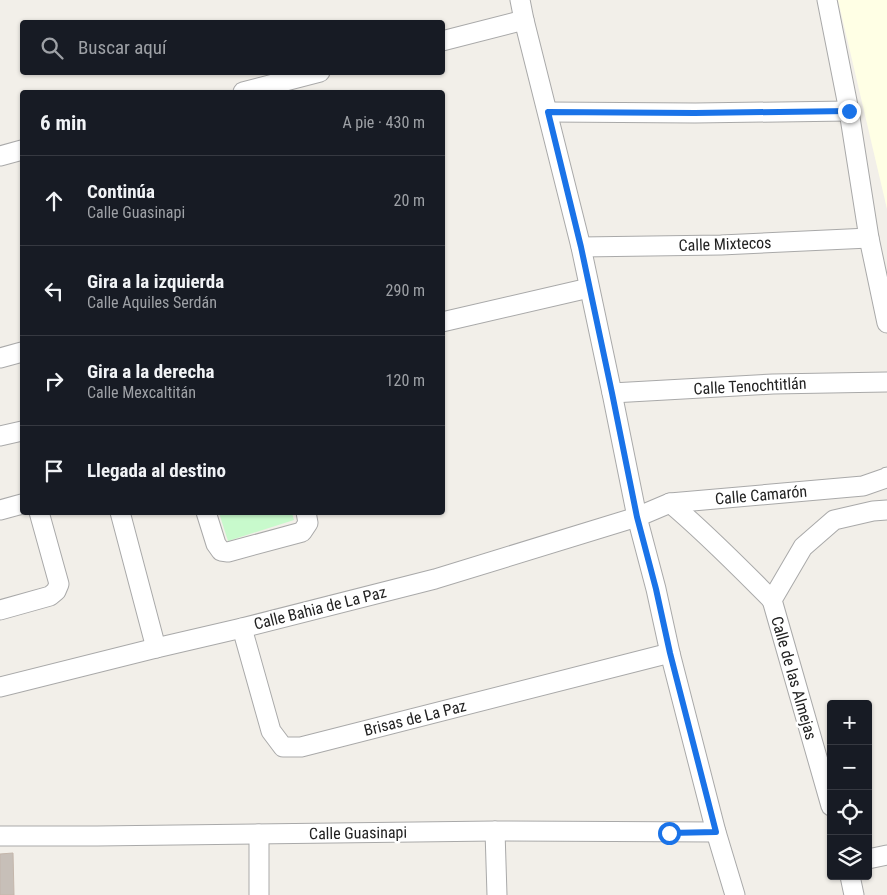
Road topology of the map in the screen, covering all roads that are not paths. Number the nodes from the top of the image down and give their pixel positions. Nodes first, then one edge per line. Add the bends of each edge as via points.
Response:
1 (520, 0) edge
2 (827, 0) edge
3 (524, 20) junction
4 (445, 40) edge
5 (308, 75) edge
6 (251, 90) edge
7 (849, 111) junction
8 (548, 112) junction
9 (20, 151) edge
10 (0, 156) edge
11 (869, 238) junction
12 (581, 247) junction
13 (590, 288) junction
14 (445, 321) edge
15 (887, 323) edge
16 (20, 353) edge
17 (0, 358) edge
18 (887, 382) edge
19 (612, 393) junction
20 (20, 431) edge
21 (0, 436) edge
22 (887, 477) edge
23 (670, 503) junction
24 (20, 505) edge
25 (0, 510) edge
26 (880, 510) edge
27 (40, 515) edge
28 (121, 515) edge
29 (207, 515) edge
30 (307, 515) edge
31 (637, 517) junction
32 (772, 600) junction
33 (0, 610) edge
34 (242, 628) junction
35 (156, 648) junction
36 (670, 653) junction
37 (0, 687) edge
38 (827, 792) edge
39 (495, 831) junction
40 (716, 832) junction
41 (259, 834) junction
42 (0, 836) edge
43 (887, 855) edge
44 (872, 858) edge
45 (851, 880) edge
46 (259, 895) edge
47 (497, 895) edge
48 (735, 895) edge
49 (854, 895) edge

1 - 3 street
2 - 7 street
3 - 4 street
3 - 8 street
5 - 6 street
7 - 8 street
7 - 11 street
8 - 12 street
9 - 10 street
11 - 12 street, Calle Mixtecos
11 - 15 street
12 - 13 street
13 - 14 street
13 - 19 street
16 - 17 street
18 - 19 street, Calle Tenochtitlán via 774,384
19 - 31 street
20 - 21 street
22 - 23 street, Calle Camarón via 863,486
23 - 31 street, Calle Camarón
23 - 32 street
24 - 25 street
26 - 32 street, Calle de las Almejas via 834,520 803,547
27 - 33 street via 59,584 50,596
28 - 35 street
29 - 30 street via 221,552 302,532 308,523
31 - 34 street, Calle Bahia de La Paz via 434,579
31 - 36 street
32 - 38 street, Calle de las Almejas
34 - 35 street, Calle Bahia de La Paz
34 - 36 street, Brisas de La Paz via 271,731 283,747 301,747
35 - 37 street, Calle Bahia de La Paz
36 - 40 street
39 - 40 street, Calle Guasinapi
39 - 41 street, Calle Guasinapi
39 - 47 street
40 - 48 street
41 - 42 street, Calle Guasinapi
41 - 46 street
43 - 44 street
45 - 49 street

